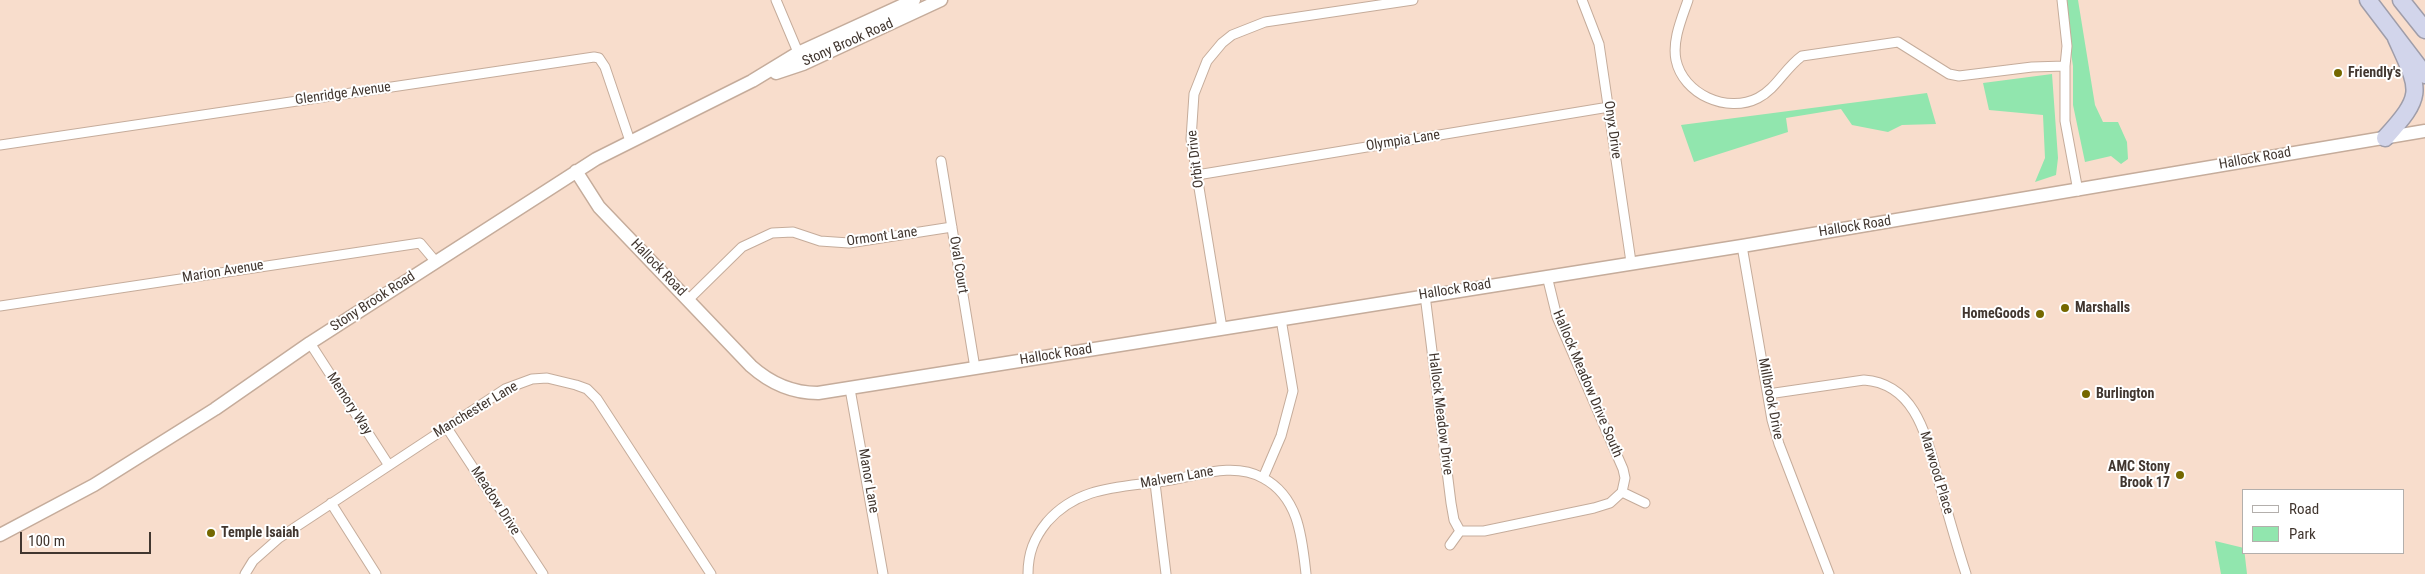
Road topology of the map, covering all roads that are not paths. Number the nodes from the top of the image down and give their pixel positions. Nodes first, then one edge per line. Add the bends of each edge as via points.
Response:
1 (776, 0) edge
2 (941, 0) edge
3 (1412, 0) edge
4 (1582, 0) edge
5 (1688, 0) edge
6 (2062, 0) edge
7 (2368, 0) edge
8 (2401, 0) edge
9 (913, 3) edge
10 (1353, 4) edge
11 (2425, 30) edge
12 (2396, 38) junction
13 (801, 58) junction
14 (2065, 66) junction
15 (2425, 75) edge
16 (1609, 107) junction
17 (2425, 131) edge
18 (2385, 138) junction
19 (630, 140) junction
20 (0, 145) edge
21 (941, 161) dead end
22 (576, 171) junction
23 (1197, 175) junction
24 (2078, 191) junction
25 (952, 227) junction
26 (1742, 246) junction
27 (436, 262) junction
28 (1631, 262) junction
29 (1547, 276) junction
30 (1425, 295) junction
31 (688, 300) junction
32 (0, 306) edge
33 (1281, 319) junction
34 (1222, 328) junction
35 (310, 343) junction
36 (975, 368) junction
37 (850, 389) junction
38 (1768, 394) junction
39 (447, 428) junction
40 (388, 464) junction
41 (1263, 478) junction
42 (1156, 483) junction
43 (1622, 492) junction
44 (331, 503) junction
45 (1645, 503) dead end
46 (1460, 531) junction
47 (0, 535) edge
48 (1450, 545) dead end
49 (245, 574) edge
50 (376, 574) edge
51 (542, 574) edge
52 (711, 574) edge
53 (883, 574) edge
54 (1028, 574) edge
55 (1166, 574) edge
56 (1306, 574) edge
57 (1829, 574) edge
58 (1966, 574) edge

1 - 13 street
2 - 9 street, Stony Brook Road
3 - 10 street, Orbit Drive
4 - 16 street, Onyx Drive via 1600,44
5 - 14 street via 1679,27 1676,60 1684,78 1698,94 1727,104 1742,104 1770,91 1792,63 1802,56 1898,42 1949,74 1959,76
6 - 14 street via 2067,46
7 - 12 highway
8 - 11 highway
9 - 13 street, Stony Brook Road
10 - 23 street, Orbit Drive via 1265,22 1232,35 1222,43 1207,61 1194,94 1191,139
12 - 15 highway
12 - 18 highway via 2414,77 2416,93 2409,112
13 - 19 street, Stony Brook Road
14 - 24 street via 2065,120
16 - 23 street, Olympia Lane
16 - 28 street, Onyx Drive
17 - 18 street, Hallock Road
18 - 24 street, Hallock Road
19 - 20 street, Glenridge Avenue via 605,67 599,58 594,57
19 - 22 street, Stony Brook Road
21 - 25 street, Oval Court
22 - 27 street, Stony Brook Road
22 - 31 street, Hallock Road via 599,207
23 - 34 street, Orbit Drive
24 - 26 street, Hallock Road
25 - 31 street, Ormont Lane via 849,244 820,241 793,232 772,233 742,247
25 - 36 street, Oval Court
26 - 28 street, Hallock Road
26 - 38 street, Millbrook Drive
27 - 32 street, Marion Avenue via 420,242
27 - 35 street, Stony Brook Road
28 - 29 street, Hallock Road
29 - 30 street, Hallock Road
29 - 43 street, Hallock Meadow Drive South via 1556,318 1623,469
30 - 33 street, Hallock Road
30 - 46 street, Hallock Meadow Drive via 1450,503
31 - 37 street, Hallock Road via 751,366 772,382 810,393
33 - 34 street, Hallock Road
33 - 41 street via 1293,392 1281,436
34 - 36 street, Hallock Road
35 - 40 street, Memory Way
35 - 47 street, Stony Brook Road via 215,409 111,474
36 - 37 street, Hallock Road
37 - 53 street, Manor Lane
38 - 57 street, Millbrook Drive via 1779,444
38 - 58 street, Marwood Place via 1864,380 1877,381 1895,390 1916,413 1926,436
39 - 40 street, Manchester Lane
39 - 51 street, Meadow Drive
39 - 52 street, Manchester Lane via 505,389 532,379 561,380 587,389 597,399
40 - 44 street, Manchester Lane
41 - 42 street, Malvern Lane via 1233,469
41 - 56 street, Malvern Lane via 1288,500 1296,516
42 - 54 street, Malvern Lane via 1084,494 1068,502 1038,533 1028,560
42 - 55 street
43 - 45 street
43 - 46 street via 1610,503 1594,508 1484,532
44 - 49 street, Manchester Lane via 264,551
44 - 50 street
46 - 48 street

